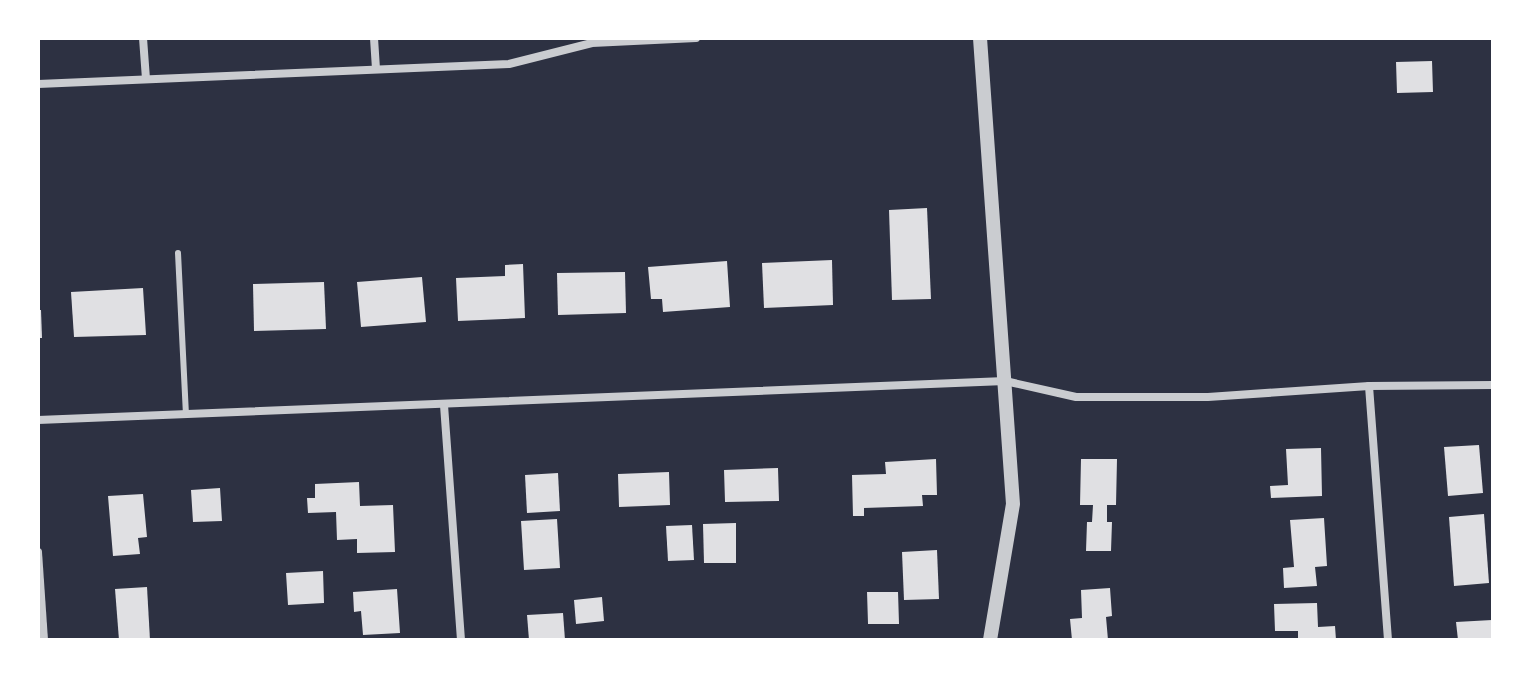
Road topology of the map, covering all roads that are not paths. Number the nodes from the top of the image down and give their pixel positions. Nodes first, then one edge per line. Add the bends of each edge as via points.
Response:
1 (143, 38) edge
2 (374, 38) edge
3 (696, 38) edge
4 (980, 38) edge
5 (592, 40) edge
6 (376, 69) junction
7 (146, 79) junction
8 (38, 84) edge
9 (178, 253) dead end
10 (1005, 381) junction
11 (1493, 385) edge
12 (1369, 386) junction
13 (444, 405) junction
14 (186, 415) junction
15 (38, 420) edge
16 (38, 552) edge
17 (44, 640) edge
18 (461, 640) edge
19 (990, 640) edge
20 (1388, 640) edge

1 - 7 street
2 - 6 street
3 - 5 street
4 - 10 street
5 - 6 street via 509,64
6 - 7 street
7 - 8 street
9 - 14 lane
10 - 12 street via 1076,397 1208,397
10 - 13 street
10 - 19 street via 1013,504
11 - 12 street
12 - 20 street
13 - 14 street
13 - 18 street
14 - 15 street
16 - 17 street

